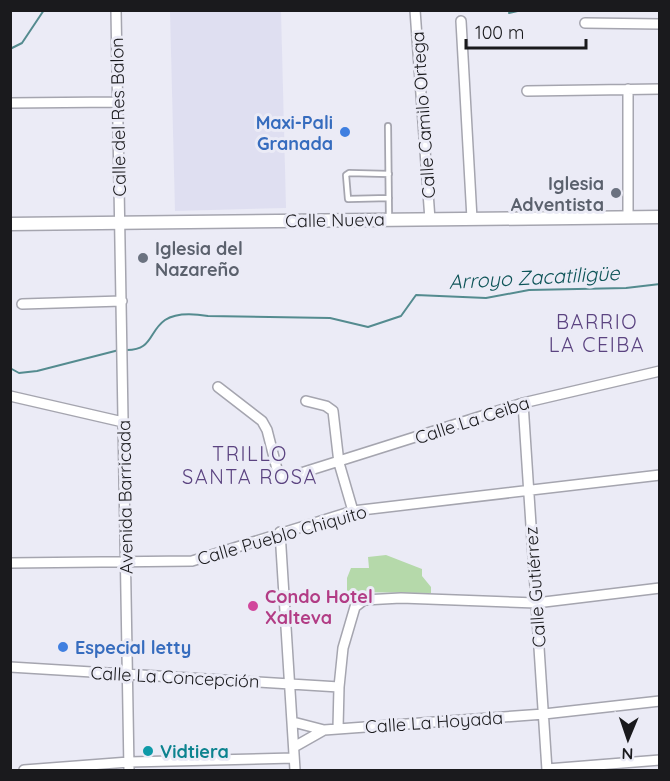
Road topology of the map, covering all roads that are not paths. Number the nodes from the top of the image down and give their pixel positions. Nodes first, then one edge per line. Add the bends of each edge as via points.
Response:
1 (116, 10) edge
2 (415, 10) edge
3 (461, 21) dead end
4 (585, 24) dead end
5 (660, 24) edge
6 (628, 89) junction
7 (660, 89) edge
8 (527, 91) dead end
9 (118, 102) junction
10 (10, 103) edge
11 (388, 126) dead end
12 (389, 174) junction
13 (389, 198) junction
14 (660, 217) edge
15 (628, 218) junction
16 (389, 219) junction
17 (472, 219) junction
18 (430, 220) junction
19 (120, 223) junction
20 (10, 224) edge
21 (122, 301) junction
22 (22, 304) dead end
23 (660, 371) edge
24 (218, 387) dead end
25 (10, 396) edge
26 (306, 401) dead end
27 (523, 403) junction
28 (123, 422) junction
29 (339, 463) junction
30 (660, 476) edge
31 (528, 490) junction
32 (353, 511) junction
33 (280, 532) junction
34 (125, 561) junction
35 (10, 563) edge
36 (660, 588) edge
37 (536, 603) junction
38 (10, 667) edge
39 (128, 675) junction
40 (290, 684) junction
41 (339, 687) junction
42 (660, 701) edge
43 (544, 714) junction
44 (293, 722) junction
45 (338, 728) junction
46 (324, 730) junction
47 (294, 747) junction
48 (294, 758) junction
49 (660, 760) edge
50 (129, 766) edge
51 (547, 770) edge
52 (24, 771) edge
53 (294, 771) edge

1 - 9 street, Calle del Res Balon
2 - 18 street, Calle Camilo Ortega
3 - 17 street
4 - 5 street
6 - 7 street
6 - 8 street
6 - 15 street
9 - 10 street
9 - 19 street, Calle del Res Balon
11 - 12 lane
12 - 13 lane
12 - 13 lane via 346,175 348,199
13 - 16 lane
14 - 15 street, Calle Nueva
15 - 17 street, Calle Nueva
16 - 18 street, Calle Nueva
16 - 19 street, Calle Nueva
17 - 18 street, Calle Nueva
19 - 20 street, Calle Nueva
19 - 21 street, Avenida Barricada
21 - 22 street
21 - 28 street, Avenida Barricada
23 - 27 street, Calle La Ceiba
24 - 29 street, Calle La Ceiba via 262,421 279,477
25 - 28 street
26 - 29 street via 333,411
27 - 29 street, Calle La Ceiba
27 - 31 street, Calle Gutiérrez
28 - 34 street, Avenida Barricada
29 - 32 street
30 - 31 street, Calle Pueblo Chiquito
31 - 32 street, Calle Pueblo Chiquito
31 - 37 street, Calle Gutiérrez
32 - 33 street, Calle Pueblo Chiquito
33 - 34 street, Calle Pueblo Chiquito via 192,561
33 - 40 street
34 - 35 street, Calle Pueblo Chiquito
34 - 39 street, Avenida Barricada
36 - 37 street
37 - 41 street via 364,600 355,607 346,638
37 - 43 street, Calle Gutiérrez
38 - 39 street, Calle La Concepción
39 - 40 street, Calle La Concepción
39 - 50 street, Avenida Barricada
40 - 41 street, Calle La Concepción
40 - 44 street
41 - 45 street
42 - 43 street, Calle La Hoyada
43 - 45 street, Calle La Hoyada
43 - 51 street, Calle Gutiérrez
44 - 46 street, Calle La Hoyada
44 - 47 street
45 - 46 street, Calle La Hoyada
46 - 47 street, Calle La Hoyada
47 - 48 street
48 - 50 street
48 - 53 street
49 - 51 street
50 - 52 street

